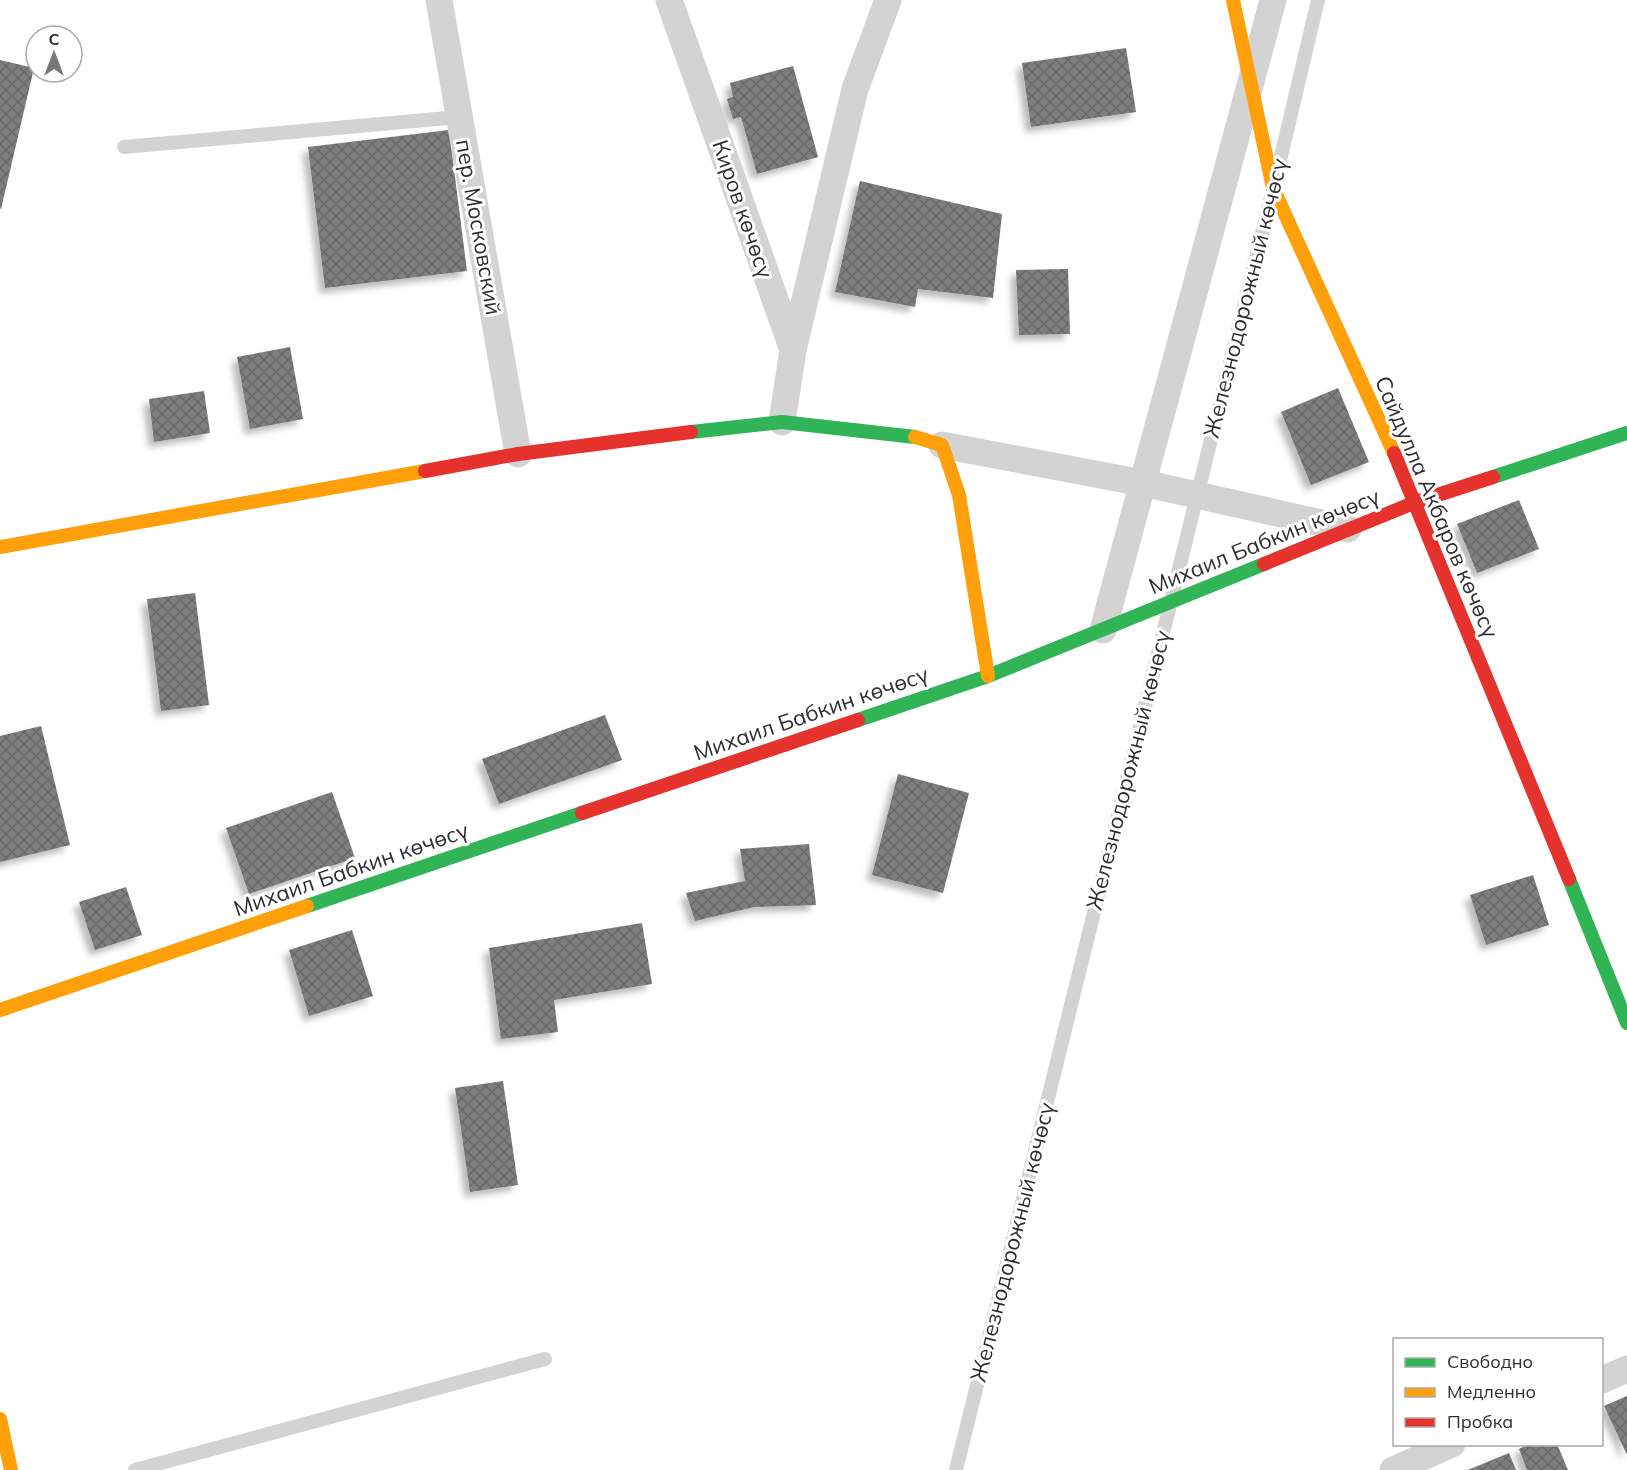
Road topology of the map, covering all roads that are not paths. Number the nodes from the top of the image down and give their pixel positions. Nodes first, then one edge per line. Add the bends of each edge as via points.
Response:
1 (439, 0) edge
2 (669, 0) edge
3 (888, 0) edge
4 (1233, 0) edge
5 (1273, 0) edge
6 (1318, 0) edge
7 (1250, 83) junction
8 (459, 117) junction
9 (124, 147) dead end
10 (1273, 188) junction
11 (793, 350) junction
12 (782, 422) junction
13 (1627, 433) edge
14 (942, 445) junction
15 (518, 454) junction
16 (1143, 483) junction
17 (1196, 497) junction
18 (1416, 502) junction
19 (1348, 529) junction
20 (0, 547) edge
21 (1170, 600) junction
22 (1103, 630) junction
23 (988, 676) junction
24 (0, 1010) edge
25 (1627, 1023) edge
26 (545, 1359) dead end
27 (1627, 1369) edge
28 (1603, 1380) edge
29 (0, 1419) edge
30 (1447, 1446) edge
31 (11, 1470) edge
32 (135, 1470) edge
33 (956, 1470) edge
34 (1393, 1470) edge

1 - 8 street, пер. Московский
2 - 11 street, Киров көчөсү
3 - 11 street via 855,89
4 - 7 street, Сайдулла Акбаров көчөсү
5 - 7 street
6 - 10 lane, Железнодорожный көчөсү
7 - 10 street, Сайдулла Акбаров көчөсү
7 - 16 street
8 - 9 lane
8 - 15 street, пер. Московский
10 - 17 lane, Железнодорожный көчөсү
10 - 18 street, Сайдулла Акбаров көчөсү
11 - 12 street, Киров көчөсү
12 - 14 street via 920,438
12 - 15 street
13 - 18 street, Михаил Бабкин көчөсү
14 - 16 street
14 - 23 street via 960,495
15 - 20 street
16 - 17 street
16 - 22 street
17 - 19 street
17 - 21 lane, Железнодорожный көчөсү
18 - 19 street, Михаил Бабкин көчөсү
18 - 25 street, Сайдулла Акбаров көчөсү
19 - 21 street, Михаил Бабкин көчөсү
21 - 22 street, Михаил Бабкин көчөсү
21 - 33 lane, Железнодорожный көчөсү
22 - 23 street, Михаил Бабкин көчөсү
23 - 24 street, Михаил Бабкин көчөсү
26 - 32 lane
27 - 28 street
29 - 31 street
30 - 34 street

